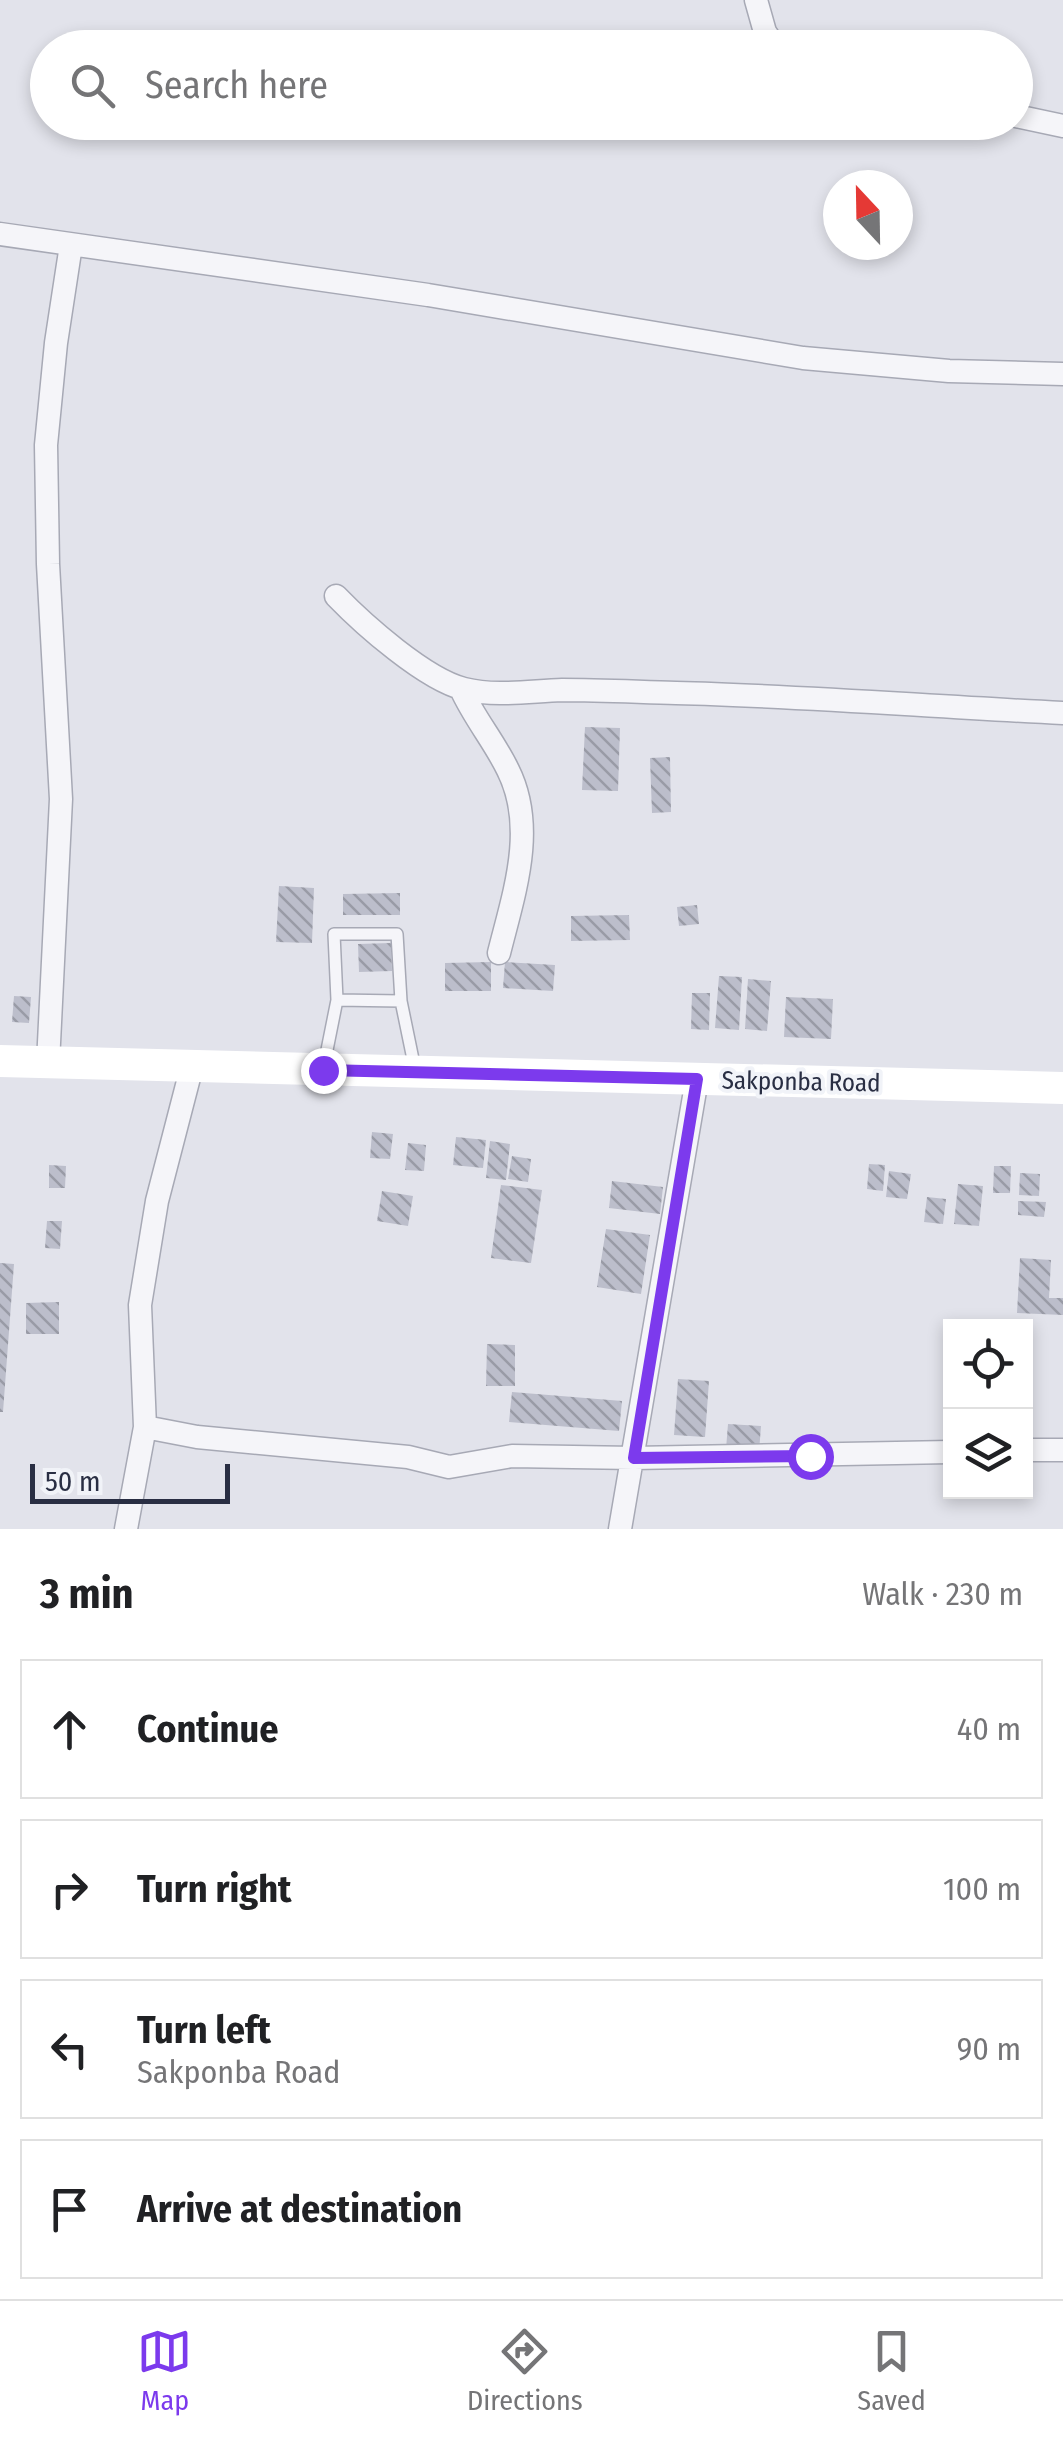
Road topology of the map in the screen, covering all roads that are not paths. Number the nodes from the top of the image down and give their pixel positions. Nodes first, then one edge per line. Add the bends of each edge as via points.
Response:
1 (756, 0) edge
2 (764, 30) edge
3 (1033, 120) edge
4 (1063, 126) edge
5 (0, 234) edge
6 (71, 245) junction
7 (1063, 374) edge
8 (336, 596) dead end
9 (461, 689) junction
10 (1063, 713) edge
11 (499, 952) dead end
12 (337, 1000) junction
13 (401, 1001) junction
14 (0, 1062) edge
15 (48, 1062) junction
16 (192, 1066) junction
17 (323, 1070) junction
18 (416, 1072) junction
19 (697, 1079) junction
20 (1063, 1088) edge
21 (144, 1427) junction
22 (1033, 1450) edge
23 (1063, 1450) edge
24 (943, 1452) edge
25 (634, 1458) junction
26 (126, 1529) edge
27 (620, 1529) edge

1 - 2 street
3 - 4 street
5 - 6 street
6 - 7 street via 428,295 803,358
6 - 15 street via 46,444 61,799
8 - 9 street via 431,674
9 - 10 street via 776,695
9 - 11 street via 510,772 523,815 518,876
12 - 13 lane
12 - 13 lane via 334,934 397,934
12 - 17 lane
13 - 18 lane
14 - 15 main road, Sakponba Road
15 - 16 main road, Sakponba Road
16 - 17 main road, Sakponba Road
16 - 21 street via 157,1201 140,1305
17 - 18 main road, Sakponba Road
18 - 19 main road, Sakponba Road
19 - 20 main road, Sakponba Road
19 - 25 street
21 - 25 street via 450,1467 512,1456
21 - 26 street
22 - 23 street
24 - 25 street
25 - 27 street

